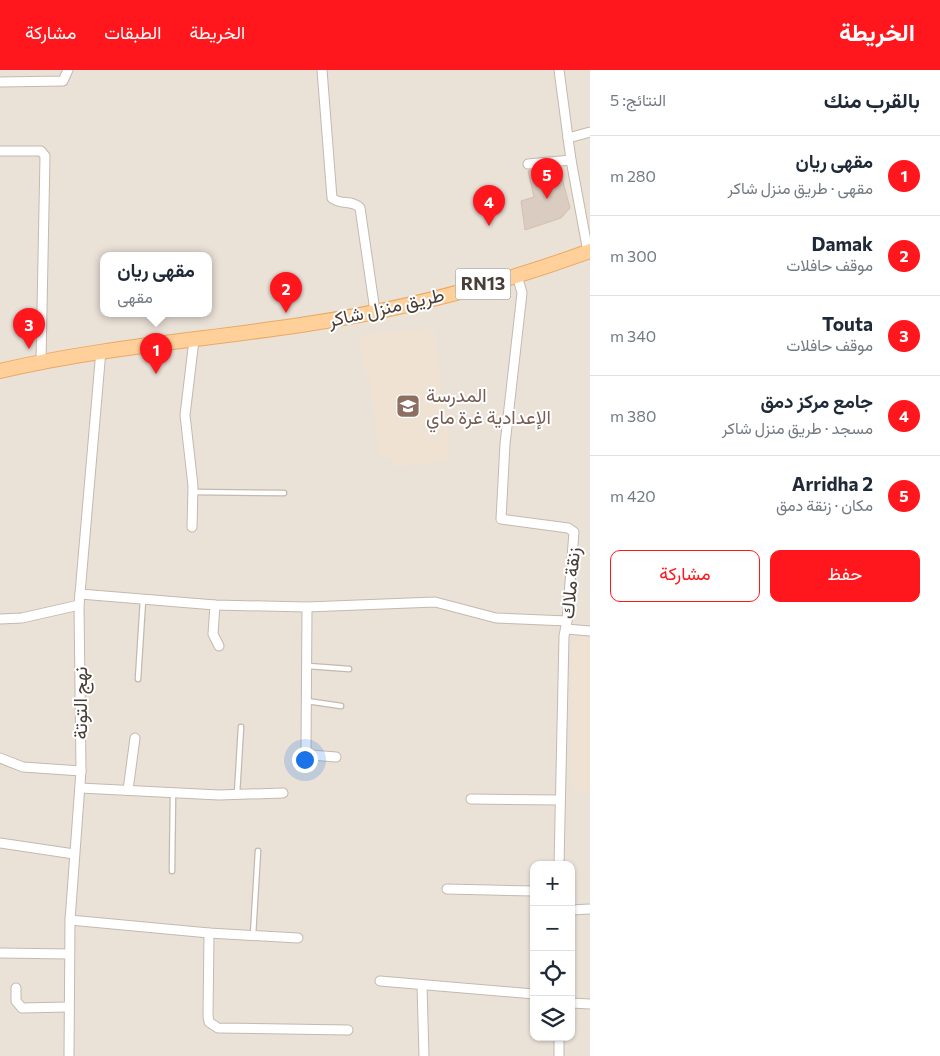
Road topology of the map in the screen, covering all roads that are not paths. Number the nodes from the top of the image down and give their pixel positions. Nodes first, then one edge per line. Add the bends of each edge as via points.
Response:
1 (68, 70) edge
2 (322, 70) edge
3 (559, 70) edge
4 (0, 82) edge
5 (590, 132) edge
6 (568, 138) junction
7 (0, 151) edge
8 (571, 160) junction
9 (528, 164) dead end
10 (589, 252) edge
11 (517, 274) junction
12 (376, 311) junction
13 (194, 340) junction
14 (101, 350) junction
15 (41, 361) junction
16 (0, 370) edge
17 (193, 492) junction
18 (284, 493) dead end
19 (192, 527) dead end
20 (80, 594) junction
21 (144, 600) junction
22 (79, 605) junction
23 (215, 605) junction
24 (307, 607) junction
25 (0, 619) edge
26 (567, 625) junction
27 (590, 631) edge
28 (219, 646) dead end
29 (308, 666) junction
30 (349, 669) dead end
31 (138, 678) dead end
32 (307, 701) junction
33 (341, 706) dead end
34 (241, 727) dead end
35 (135, 738) dead end
36 (336, 756) dead end
37 (0, 758) edge
38 (81, 770) junction
39 (80, 788) junction
40 (128, 790) junction
41 (173, 792) junction
42 (283, 793) dead end
43 (237, 794) junction
44 (471, 799) dead end
45 (560, 800) junction
46 (0, 843) edge
47 (258, 851) dead end
48 (74, 854) junction
49 (559, 861) edge
50 (172, 870) dead end
51 (447, 890) dead end
52 (530, 891) edge
53 (590, 909) edge
54 (575, 910) edge
55 (70, 920) junction
56 (209, 933) junction
57 (253, 935) junction
58 (298, 938) dead end
59 (0, 953) edge
60 (69, 954) junction
61 (380, 981) dead end
62 (422, 985) junction
63 (16, 988) dead end
64 (530, 994) edge
65 (575, 1003) edge
66 (590, 1004) edge
67 (68, 1007) junction
68 (348, 1030) dead end
69 (559, 1041) edge
70 (69, 1056) edge
71 (424, 1056) edge
72 (559, 1056) edge

1 - 4 street via 63,81
2 - 12 street via 332,198 337,202 355,203 360,208
3 - 6 street
5 - 6 street
6 - 8 street
7 - 15 street via 41,151 45,156
8 - 9 street
8 - 10 street
10 - 11 main road, طريق منزل شاكر / RN13
11 - 12 main road, طريق منزل شاكر / RN13
11 - 26 street, زنقة ملاك via 522,293 505,444 502,519 568,528 574,532
12 - 13 main road, طريق منزل شاكر / RN13
13 - 14 main road, طريق منزل شاكر / RN13
13 - 17 street via 185,414
14 - 15 main road, طريق منزل شاكر / RN13
14 - 20 street, نهج التوتة
15 - 16 main road, طريق منزل شاكر / RN13
17 - 18 lane
17 - 19 street
20 - 21 street
20 - 22 street, نهج التوتة
21 - 23 street
21 - 31 lane
22 - 25 street via 22,618
22 - 38 street, نهج التوتة
23 - 24 street
23 - 28 street via 213,634
24 - 26 street via 435,602 496,618
24 - 29 street
26 - 27 street
26 - 45 street, زنقة ملاك
29 - 30 lane
29 - 32 street
32 - 33 lane
32 - 36 street via 306,752
34 - 43 lane
35 - 40 street
37 - 38 street via 23,767
38 - 39 street, نهج التوتة
39 - 40 street
39 - 48 street, نهج التوتة
40 - 41 street
41 - 43 street
41 - 50 lane
42 - 43 street
44 - 45 street
45 - 49 street, زنقة ملاك
46 - 48 street
47 - 57 lane
48 - 55 street, نهج التوتة
51 - 52 street
53 - 54 street
55 - 56 street
55 - 60 street, نهج التوتة
56 - 57 street
56 - 68 street via 208,1016 212,1025 218,1028
57 - 58 street
59 - 60 street
60 - 67 street, نهج التوتة
61 - 62 street
62 - 64 street
62 - 71 street
63 - 67 street via 16,1001 22,1008
65 - 66 street
67 - 70 street, نهج التوتة
69 - 72 street

